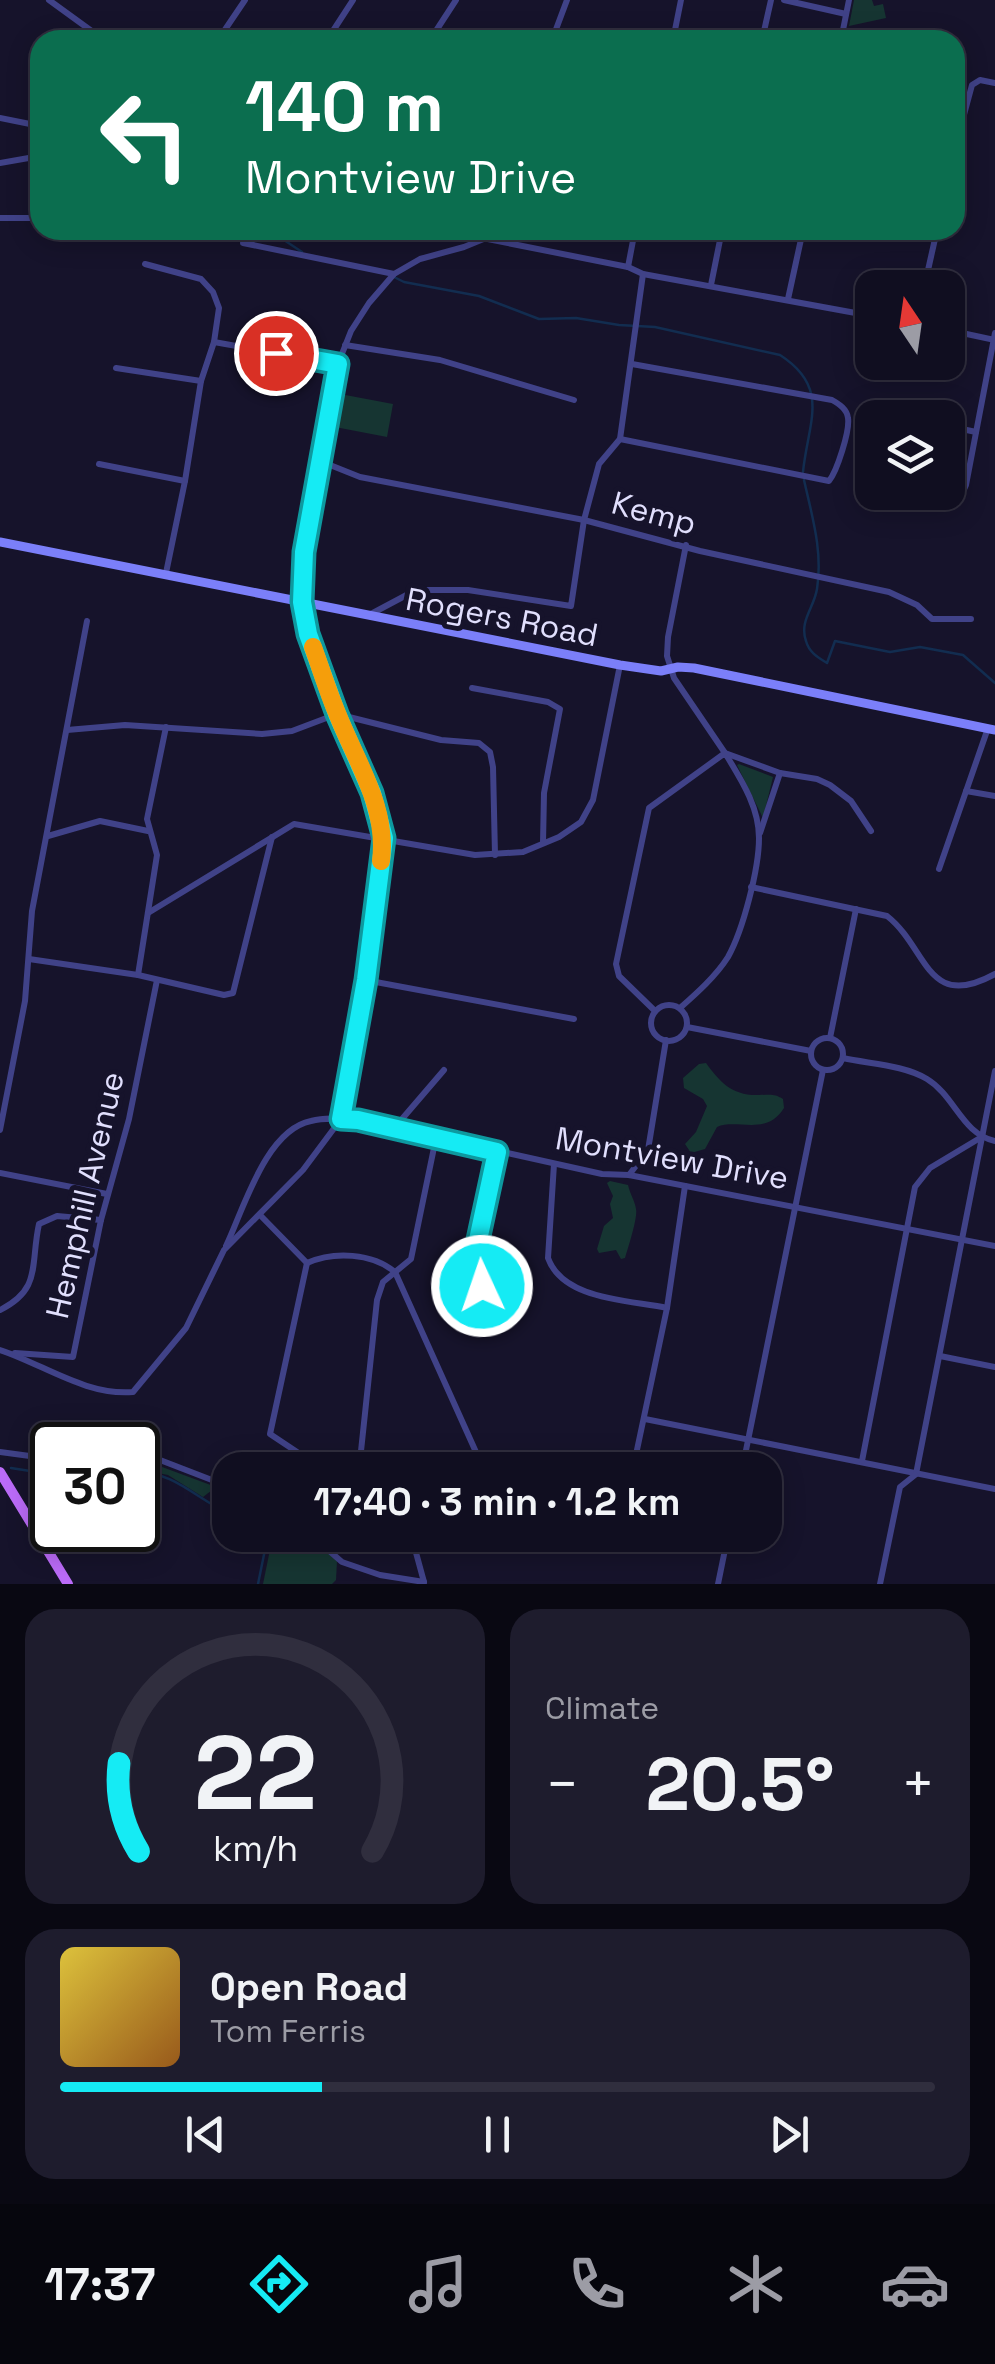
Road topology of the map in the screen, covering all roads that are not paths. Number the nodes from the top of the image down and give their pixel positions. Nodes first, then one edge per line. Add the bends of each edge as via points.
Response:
1 (49, 0) edge
2 (245, 0) edge
3 (353, 0) edge
4 (456, 0) edge
5 (567, 0) edge
6 (680, 0) edge
7 (771, 0) edge
8 (784, 0) edge
9 (848, 0) edge
10 (846, 14) junction
11 (90, 30) edge
12 (225, 30) edge
13 (334, 30) edge
14 (436, 30) edge
15 (556, 30) edge
16 (675, 30) edge
17 (764, 30) edge
18 (843, 30) edge
19 (995, 83) edge
20 (965, 111) edge
21 (0, 118) edge
22 (30, 124) edge
23 (30, 158) edge
24 (0, 163) edge
25 (0, 218) edge
26 (30, 218) edge
27 (480, 240) edge
28 (495, 240) edge
29 (633, 240) edge
30 (720, 240) edge
31 (801, 240) edge
32 (935, 240) edge
33 (243, 243) dead end
34 (146, 264) dead end
35 (628, 268) junction
36 (928, 270) edge
37 (394, 274) junction
38 (643, 274) junction
39 (711, 284) junction
40 (788, 299) junction
41 (855, 313) edge
42 (965, 333) edge
43 (994, 338) edge
44 (214, 342) junction
45 (345, 346) junction
46 (338, 364) junction
47 (632, 364) junction
48 (116, 368) dead end
49 (201, 381) junction
50 (574, 400) dead end
51 (965, 430) edge
52 (976, 432) junction
53 (620, 440) junction
54 (320, 461) junction
55 (98, 464) dead end
56 (185, 482) junction
57 (965, 487) edge
58 (584, 520) junction
59 (0, 542) edge
60 (686, 545) junction
61 (166, 574) junction
62 (302, 602) junction
63 (368, 616) junction
64 (971, 619) dead end
65 (87, 621) dead end
66 (620, 665) junction
67 (669, 669) junction
68 (472, 688) dead end
69 (337, 714) junction
70 (166, 727) junction
71 (992, 729) edge
72 (67, 730) junction
73 (725, 753) junction
74 (780, 773) junction
75 (966, 791) junction
76 (995, 796) edge
77 (148, 831) junction
78 (871, 831) dead end
79 (272, 834) junction
80 (48, 836) junction
81 (760, 836) junction
82 (384, 838) junction
83 (543, 844) junction
84 (495, 855) junction
85 (939, 869) dead end
86 (751, 888) junction
87 (856, 909) junction
88 (148, 913) junction
89 (30, 959) junction
90 (995, 974) edge
91 (138, 975) junction
92 (157, 980) junction
93 (366, 980) junction
94 (680, 1008) junction
95 (656, 1012) junction
96 (574, 1020) dead end
97 (687, 1026) junction
98 (830, 1038) junction
99 (666, 1040) junction
100 (811, 1051) junction
101 (843, 1058) junction
102 (444, 1070) dead end
103 (823, 1070) junction
104 (995, 1071) edge
105 (341, 1119) junction
106 (398, 1129) junction
107 (0, 1130) edge
108 (436, 1138) junction
109 (982, 1138) junction
110 (995, 1141) edge
111 (497, 1152) junction
112 (554, 1164) junction
113 (0, 1173) edge
114 (629, 1174) junction
115 (685, 1186) junction
116 (107, 1194) junction
117 (796, 1205) junction
118 (260, 1215) junction
119 (101, 1220) junction
120 (906, 1229) junction
121 (963, 1240) junction
122 (995, 1246) edge
123 (224, 1250) junction
124 (307, 1263) junction
125 (395, 1272) junction
126 (667, 1308) junction
127 (0, 1310) edge
128 (494, 1328) dead end
129 (4, 1351) edge
130 (940, 1356) junction
131 (995, 1367) edge
132 (645, 1419) junction
133 (748, 1441) junction
134 (0, 1452) edge
135 (297, 1452) edge
136 (361, 1452) edge
137 (476, 1452) edge
138 (637, 1452) edge
139 (746, 1452) edge
140 (30, 1456) edge
141 (160, 1460) edge
142 (862, 1461) junction
143 (891, 1468) junction
144 (0, 1472) edge
145 (916, 1474) junction
146 (212, 1480) edge
147 (900, 1487) junction
148 (995, 1489) edge
149 (331, 1552) edge
150 (416, 1552) edge
151 (725, 1552) edge
152 (425, 1583) edge
153 (68, 1584) edge
154 (718, 1584) edge
155 (880, 1584) edge

1 - 11 street
2 - 12 street
3 - 13 street
4 - 14 street
5 - 15 street
6 - 16 street
7 - 17 street
8 - 10 street
9 - 10 street
10 - 18 street
19 - 20 street via 972,85
21 - 22 street
23 - 24 street
25 - 26 street
27 - 37 street
28 - 35 street
29 - 35 street
30 - 39 street
31 - 40 street
32 - 36 street
33 - 37 street
34 - 44 street via 200,279 213,292 219,308
35 - 38 street
37 - 45 street
38 - 39 street
38 - 47 street
39 - 40 street
40 - 41 street
42 - 43 street
43 - 52 street
44 - 46 street
44 - 49 street
45 - 46 street
45 - 50 street via 440,360
46 - 54 street
47 - 53 street
47 - 53 street via 832,400 848,419 829,480
48 - 49 street
49 - 56 street
51 - 52 street
52 - 57 street
53 - 58 street via 600,464
54 - 58 street, Kemp via 360,477
54 - 62 street
55 - 56 street
56 - 61 street
58 - 60 street, Kemp
58 - 63 street via 571,606 468,590 416,590
59 - 61 street, Rogers Road
60 - 64 street, Kemp via 890,592 932,619
60 - 67 street via 668,637
61 - 62 street, Rogers Road
62 - 63 street, Rogers Road
62 - 69 street
63 - 66 street, Rogers Road
65 - 72 street
66 - 67 street, Rogers Road
66 - 83 street via 592,800 581,822
67 - 71 street, Rogers Road via 694,668
67 - 73 street
68 - 83 street via 560,709 544,793
69 - 70 street via 292,732
69 - 82 street
69 - 84 street via 479,743 490,752
70 - 72 street
70 - 77 street
71 - 75 street
72 - 80 street
73 - 74 street
73 - 81 street via 750,797
73 - 95 street via 649,808 616,964 619,976
74 - 78 street via 830,785 851,801
74 - 81 street
75 - 76 street
75 - 85 street
77 - 80 street via 100,821
77 - 88 street via 156,854
79 - 82 street via 294,824
79 - 88 street
79 - 92 street via 234,994
80 - 89 street
81 - 86 street
82 - 84 street
82 - 93 street
83 - 84 street
86 - 87 street
86 - 94 street via 728,956
87 - 90 street via 887,916 901,927 920,960 952,986 969,987
87 - 98 street
88 - 91 street
89 - 91 street
89 - 107 street
91 - 92 street
92 - 116 street, Hemphill Avenue
93 - 96 street
93 - 105 street
94 - 95 street
94 - 97 street
95 - 99 street via 652,1026
97 - 99 street via 679,1038
97 - 100 street
98 - 100 street
98 - 101 street
99 - 114 street via 648,1150
100 - 103 street
101 - 103 street
101 - 109 street via 924,1078
102 - 106 street
103 - 117 street
104 - 109 street
105 - 106 street, Montview Drive
105 - 118 street
105 - 123 street via 308,1121 271,1148
106 - 108 street, Montview Drive
108 - 111 street, Montview Drive
108 - 125 street via 410,1259
109 - 110 street
109 - 120 street via 921,1176
109 - 121 street
111 - 112 street, Montview Drive
111 - 128 street via 478,1240
112 - 114 street, Montview Drive
112 - 126 street via 548,1258 553,1272 569,1286
113 - 116 street
114 - 115 street, Montview Drive
115 - 117 street, Montview Drive
115 - 126 street
116 - 119 street, Hemphill Avenue
117 - 120 street, Montview Drive
117 - 133 street
118 - 123 street
118 - 124 street
119 - 127 street via 57,1216 39,1224 24,1296
119 - 129 street, Hemphill Avenue via 73,1357
120 - 121 street, Montview Drive
120 - 142 street
121 - 122 street, Montview Drive
121 - 130 street
123 - 129 street via 186,1328 133,1392 114,1394 76,1382
124 - 125 street via 354,1256
124 - 135 street via 270,1434
125 - 136 street via 377,1300
125 - 137 street
126 - 132 street
130 - 131 street
130 - 145 street
132 - 133 street
132 - 138 street
133 - 139 street
133 - 142 street
134 - 140 street
141 - 146 street
142 - 143 street
143 - 145 street
143 - 147 street
144 - 153 main road
145 - 147 street
145 - 148 street
147 - 155 street
149 - 152 street via 380,1575
150 - 152 street
151 - 154 street

